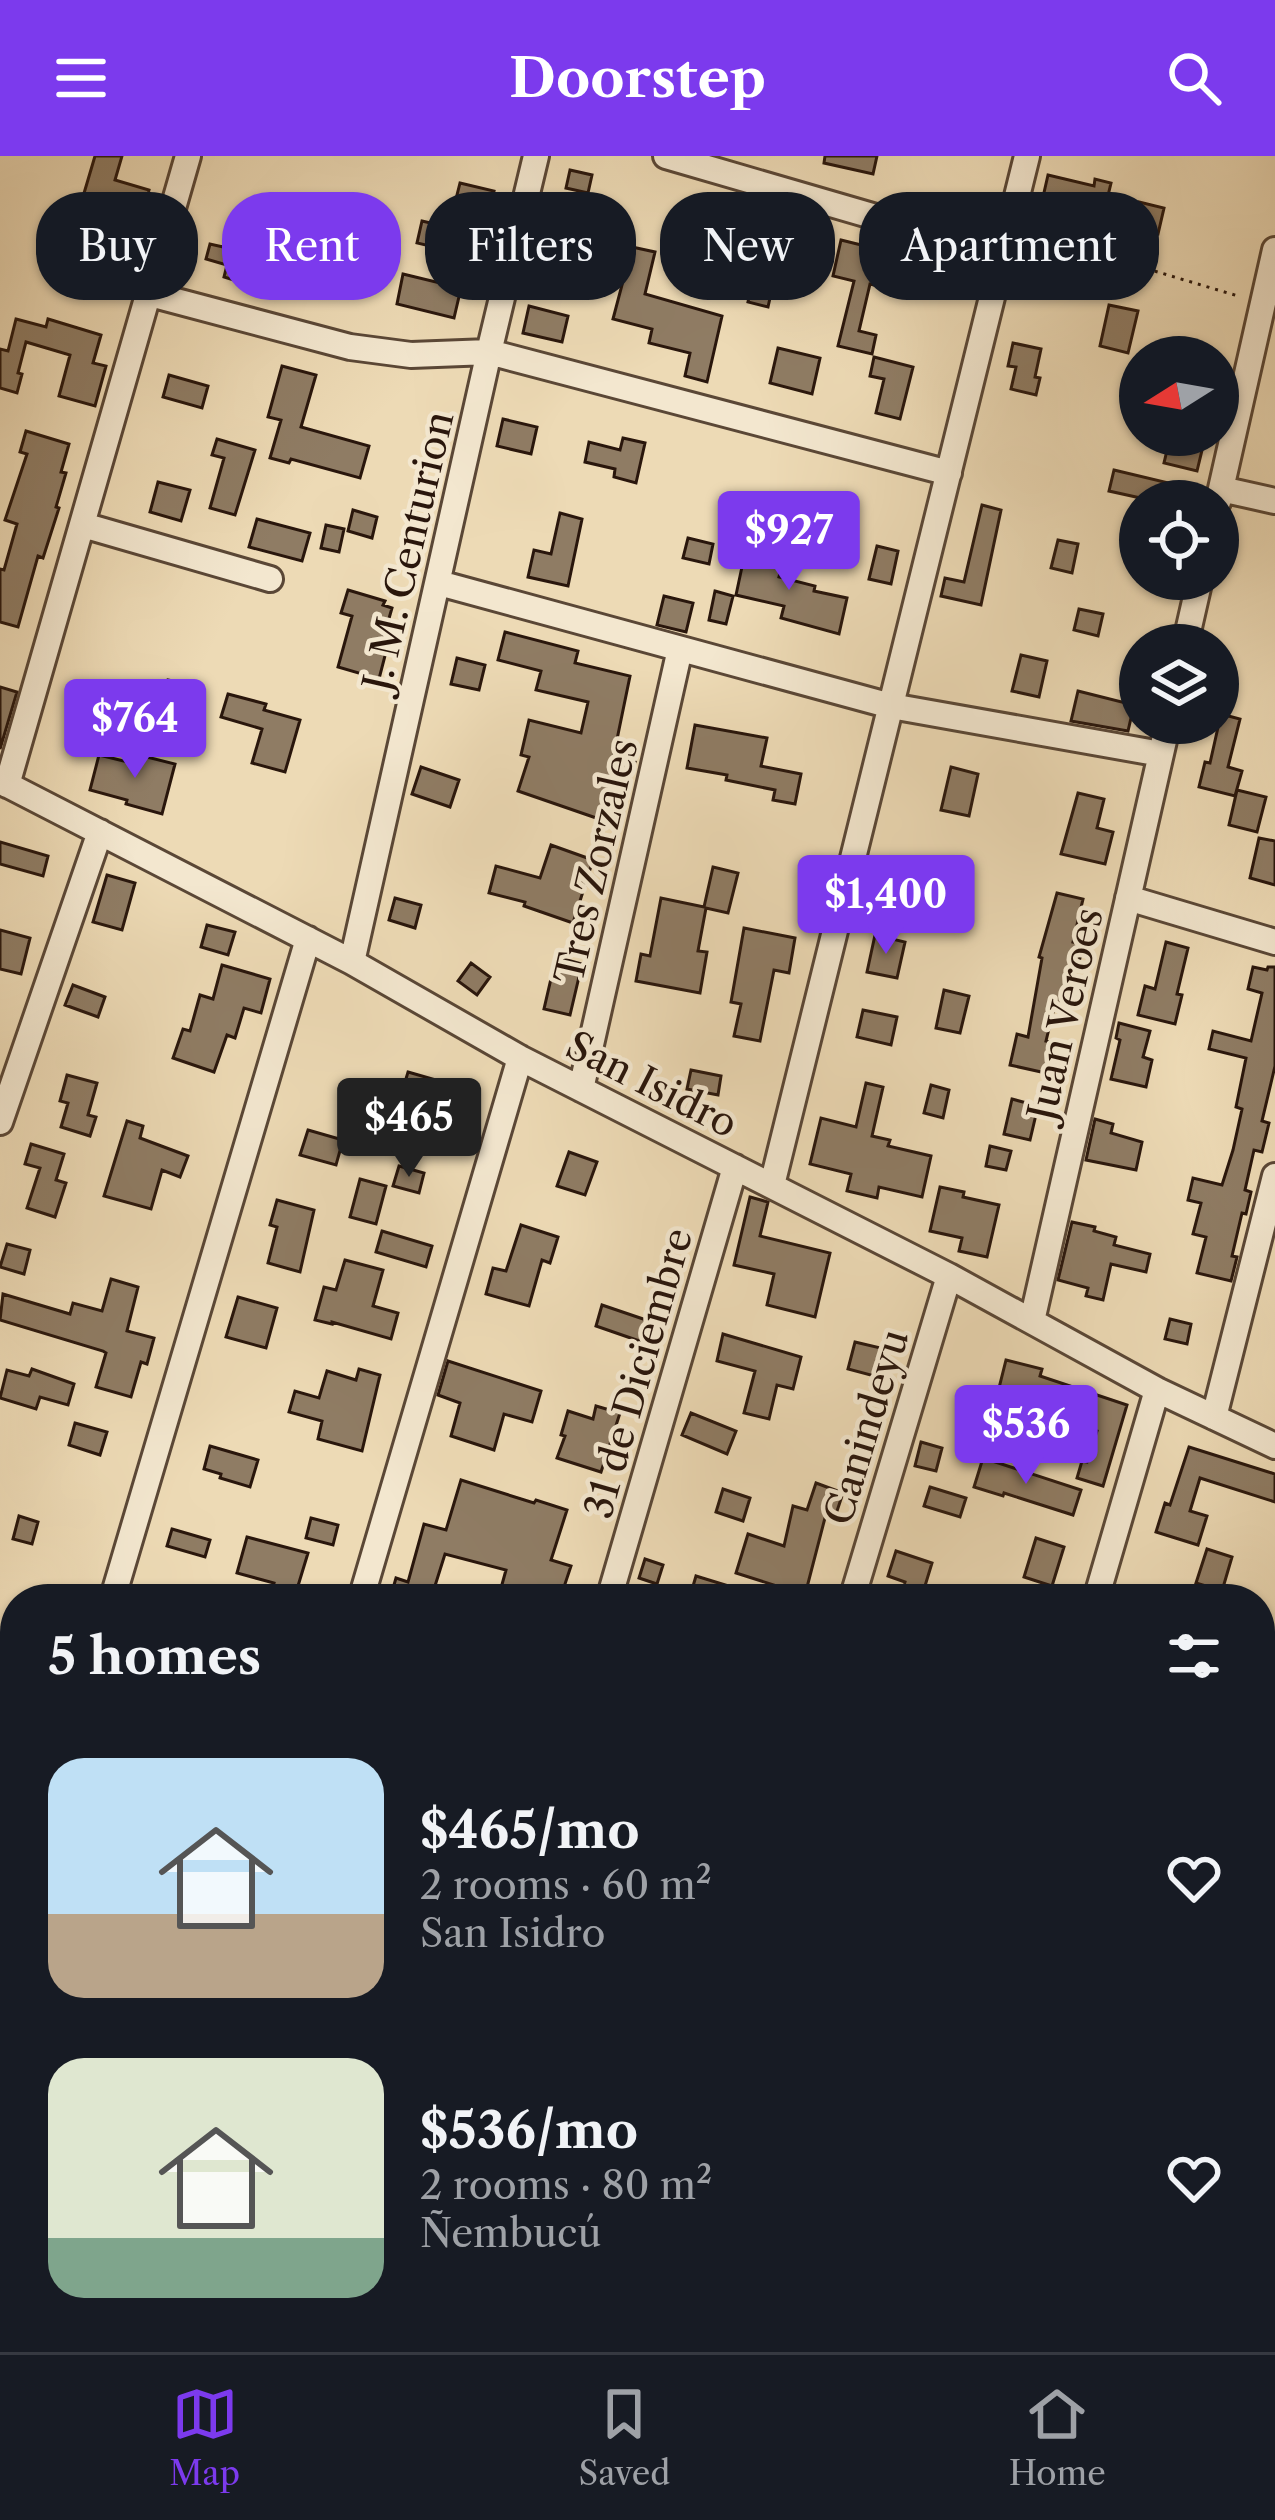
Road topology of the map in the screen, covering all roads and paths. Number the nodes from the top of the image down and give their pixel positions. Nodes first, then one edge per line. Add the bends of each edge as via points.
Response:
1 (188, 156) edge
2 (536, 156) edge
3 (666, 156) edge
4 (1028, 156) edge
5 (178, 192) edge
6 (1019, 192) edge
7 (859, 212) edge
8 (1275, 250) edge
9 (1159, 272) edge
10 (148, 300) edge
11 (173, 300) edge
12 (992, 300) edge
13 (1263, 304) junction
14 (489, 352) junction
15 (949, 473) junction
16 (1224, 480) edge
17 (1239, 498) edge
18 (1275, 501) edge
19 (83, 525) junction
20 (270, 579) dead end
21 (439, 583) junction
22 (680, 649) junction
23 (891, 706) junction
24 (1163, 744) edge
25 (1161, 754) junction
26 (3, 783) edge
27 (100, 832) junction
28 (1128, 898) junction
29 (308, 939) junction
30 (1275, 942) edge
31 (352, 962) junction
32 (520, 1058) junction
33 (581, 1089) junction
34 (0, 1122) edge
35 (735, 1167) junction
36 (1275, 1176) edge
37 (772, 1185) junction
38 (949, 1276) junction
39 (1032, 1321) junction
40 (1157, 1390) junction
41 (1214, 1417) junction
42 (1275, 1446) edge
43 (117, 1584) edge
44 (365, 1584) edge
45 (613, 1584) edge
46 (857, 1584) edge
47 (1100, 1584) edge

1 - 5 street
2 - 14 street, J. M. Centurion
3 - 7 street
4 - 6 street
8 - 13 street
9 - 13 path
10 - 19 street
11 - 14 street via 350,347
12 - 15 street
13 - 16 street
14 - 15 street
14 - 21 street, J. M. Centurion
15 - 23 street
17 - 18 street
19 - 20 street
19 - 26 street
21 - 22 street
21 - 31 street, J. M. Centurion
22 - 23 street
22 - 33 street, Tres Zorzales
23 - 25 street
23 - 37 street
24 - 25 street, Juan Veroes
25 - 28 street, Juan Veroes
26 - 27 street, San Isidro
27 - 29 street, San Isidro
27 - 34 street
28 - 30 street
28 - 39 street, Juan Veroes
29 - 31 street, San Isidro
29 - 43 street
31 - 32 street, San Isidro
32 - 33 street, San Isidro
32 - 44 street
33 - 35 street, San Isidro
35 - 37 street, San Isidro
35 - 45 street, 31 de Diciembre
36 - 41 street
37 - 38 street, San Isidro
38 - 39 street, San Isidro
38 - 46 street, Canindeyu
39 - 40 street, San Isidro
40 - 41 street, San Isidro
40 - 47 street
41 - 42 street, San Isidro

